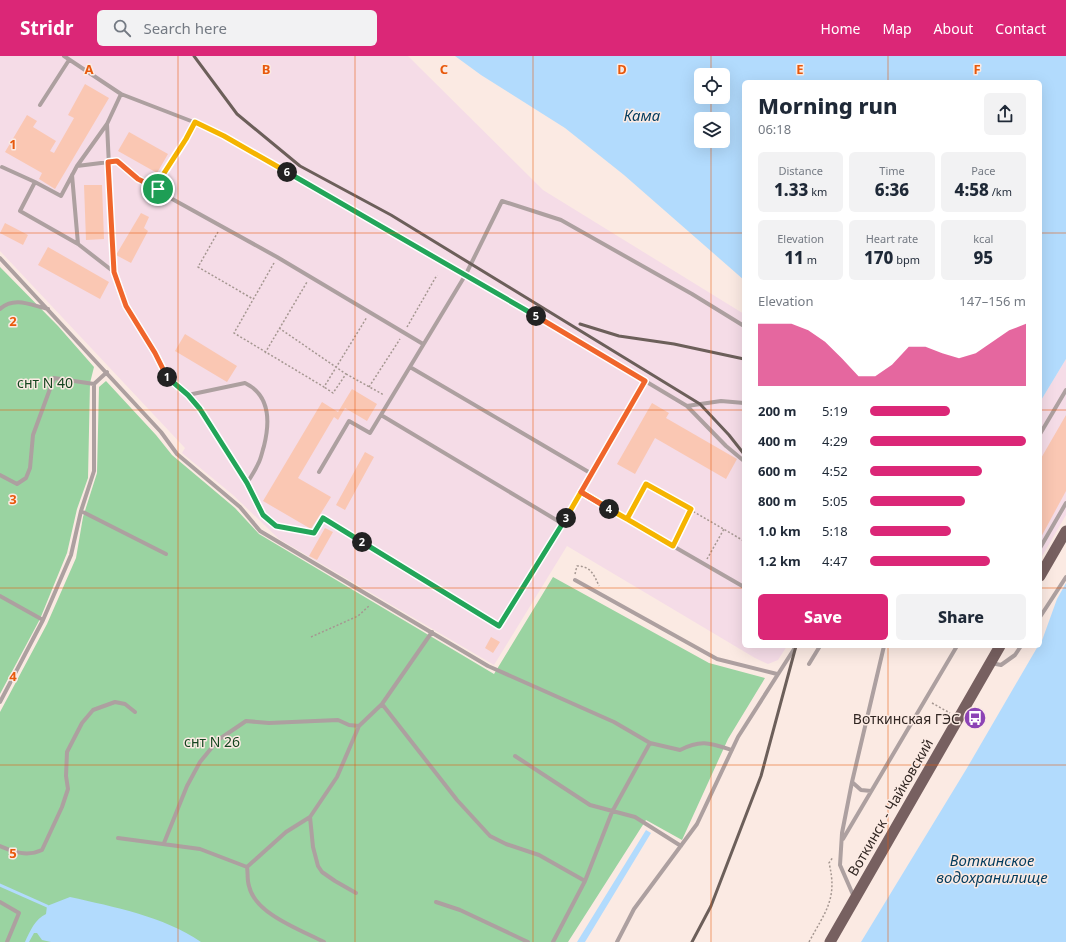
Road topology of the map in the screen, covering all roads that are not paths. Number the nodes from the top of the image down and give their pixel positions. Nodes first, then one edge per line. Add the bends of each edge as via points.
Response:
1 (64, 56) edge
2 (69, 60) junction
3 (121, 94) junction
4 (40, 105) dead end
5 (195, 122) junction
6 (107, 124) junction
7 (108, 162) junction
8 (77, 166) junction
9 (2, 167) dead end
10 (72, 175) junction
11 (35, 182) junction
12 (158, 189) junction
13 (78, 244) junction
14 (0, 258) edge
15 (114, 272) junction
16 (466, 274) junction
17 (0, 309) edge
18 (49, 310) junction
19 (742, 325) edge
20 (423, 344) junction
21 (410, 367) junction
22 (107, 372) junction
23 (645, 381) junction
24 (94, 384) junction
25 (1066, 390) edge
26 (188, 395) junction
27 (742, 404) edge
28 (687, 406) junction
29 (381, 415) junction
30 (1042, 431) edge
31 (742, 458) edge
32 (319, 472) dead end
33 (592, 474) junction
34 (0, 475) edge
35 (247, 483) junction
36 (581, 492) junction
37 (1066, 504) edge
38 (81, 511) junction
39 (563, 524) junction
40 (1066, 531) edge
41 (1042, 545) edge
42 (166, 554) dead end
43 (1042, 573) edge
44 (1066, 577) edge
45 (576, 580) road end
46 (742, 586) edge
47 (0, 596) edge
48 (1042, 614) edge
49 (43, 620) junction
50 (432, 632) junction
51 (795, 648) edge
52 (819, 648) edge
53 (884, 648) edge
54 (956, 648) edge
55 (999, 648) edge
56 (1020, 648) edge
57 (990, 662) junction
58 (809, 664) dead end
59 (777, 674) junction
60 (0, 702) edge
61 (382, 704) junction
62 (135, 712) dead end
63 (359, 726) junction
64 (650, 743) junction
65 (732, 750) junction
66 (515, 756) dead end
67 (852, 782) junction
68 (870, 791) junction
69 (612, 812) junction
70 (310, 817) junction
71 (118, 838) dead end
72 (842, 841) junction
73 (164, 843) junction
74 (0, 846) edge
75 (681, 846) junction
76 (247, 868) junction
77 (585, 881) junction
78 (356, 893) dead end
79 (855, 899) junction
80 (0, 902) edge
81 (436, 902) dead end
82 (7, 942) edge
83 (324, 942) edge
84 (528, 942) edge
85 (552, 942) edge
86 (617, 942) edge
87 (830, 942) edge

1 - 2 lane
2 - 3 lane
2 - 4 lane
3 - 5 lane
3 - 6 lane
5 - 12 lane via 159,181
5 - 16 lane
6 - 7 lane
6 - 8 lane
7 - 8 lane
7 - 12 lane via 117,161 138,179
7 - 15 lane
8 - 10 lane
9 - 11 lane
10 - 11 lane via 60,196
10 - 13 lane
11 - 13 lane via 20,211
12 - 20 lane
13 - 15 lane
14 - 18 lane
15 - 26 lane via 126,306 168,378
16 - 19 lane via 502,202 561,220
16 - 20 lane
16 - 23 lane
17 - 18 lane via 12,301
18 - 22 lane
20 - 21 lane
21 - 29 lane
21 - 33 lane
22 - 24 lane
22 - 50 lane via 161,432 177,454 240,507 260,531
23 - 28 lane
23 - 33 lane
24 - 34 lane via 54,378 32,435 30,468 26,478 17,484
24 - 38 lane via 94,471
25 - 30 lane
26 - 35 lane via 200,409
26 - 35 lane via 244,383 253,387 262,398 268,418 266,437 259,463
27 - 28 lane via 721,401
28 - 31 lane via 726,446
29 - 32 lane via 370,434 349,422
29 - 39 lane
33 - 36 lane
35 - 39 lane via 263,515 276,526 314,533 323,518 499,626
36 - 39 lane
36 - 46 lane
37 - 41 lane
38 - 42 lane
38 - 49 lane via 70,555
40 - 43 main road
44 - 48 lane
45 - 59 lane via 716,659
47 - 49 lane
49 - 60 lane
50 - 61 lane
50 - 64 lane via 488,666 614,722
51 - 59 lane
52 - 58 lane
53 - 67 lane
54 - 68 lane
55 - 57 main road, Воткинск - Чайковский
56 - 57 lane via 1002,665
57 - 79 main road, Воткинск - Чайковский
59 - 65 lane
61 - 63 lane
61 - 77 lane via 490,836 539,855
62 - 74 lane via 125,704 115,702 93,710 82,723 67,752 68,789 42,850 22,854
63 - 70 lane via 337,777
63 - 73 lane via 338,720 268,723 246,721 218,740 200,762 187,786
64 - 65 lane via 680,750 706,742
64 - 69 lane
65 - 75 lane via 697,824
66 - 69 lane via 590,805
67 - 68 lane via 861,790
67 - 72 lane
68 - 72 lane
69 - 75 lane via 635,817
69 - 77 lane
70 - 76 lane via 286,832
70 - 78 lane via 318,866 330,878
71 - 73 lane
72 - 79 lane via 840,865
73 - 76 lane via 200,849
75 - 86 lane via 634,909
76 - 83 lane via 249,887 255,900 267,912
77 - 85 lane
79 - 87 main road, Воткинск - Чайковский
80 - 82 lane via 19,913
81 - 84 lane via 460,910

